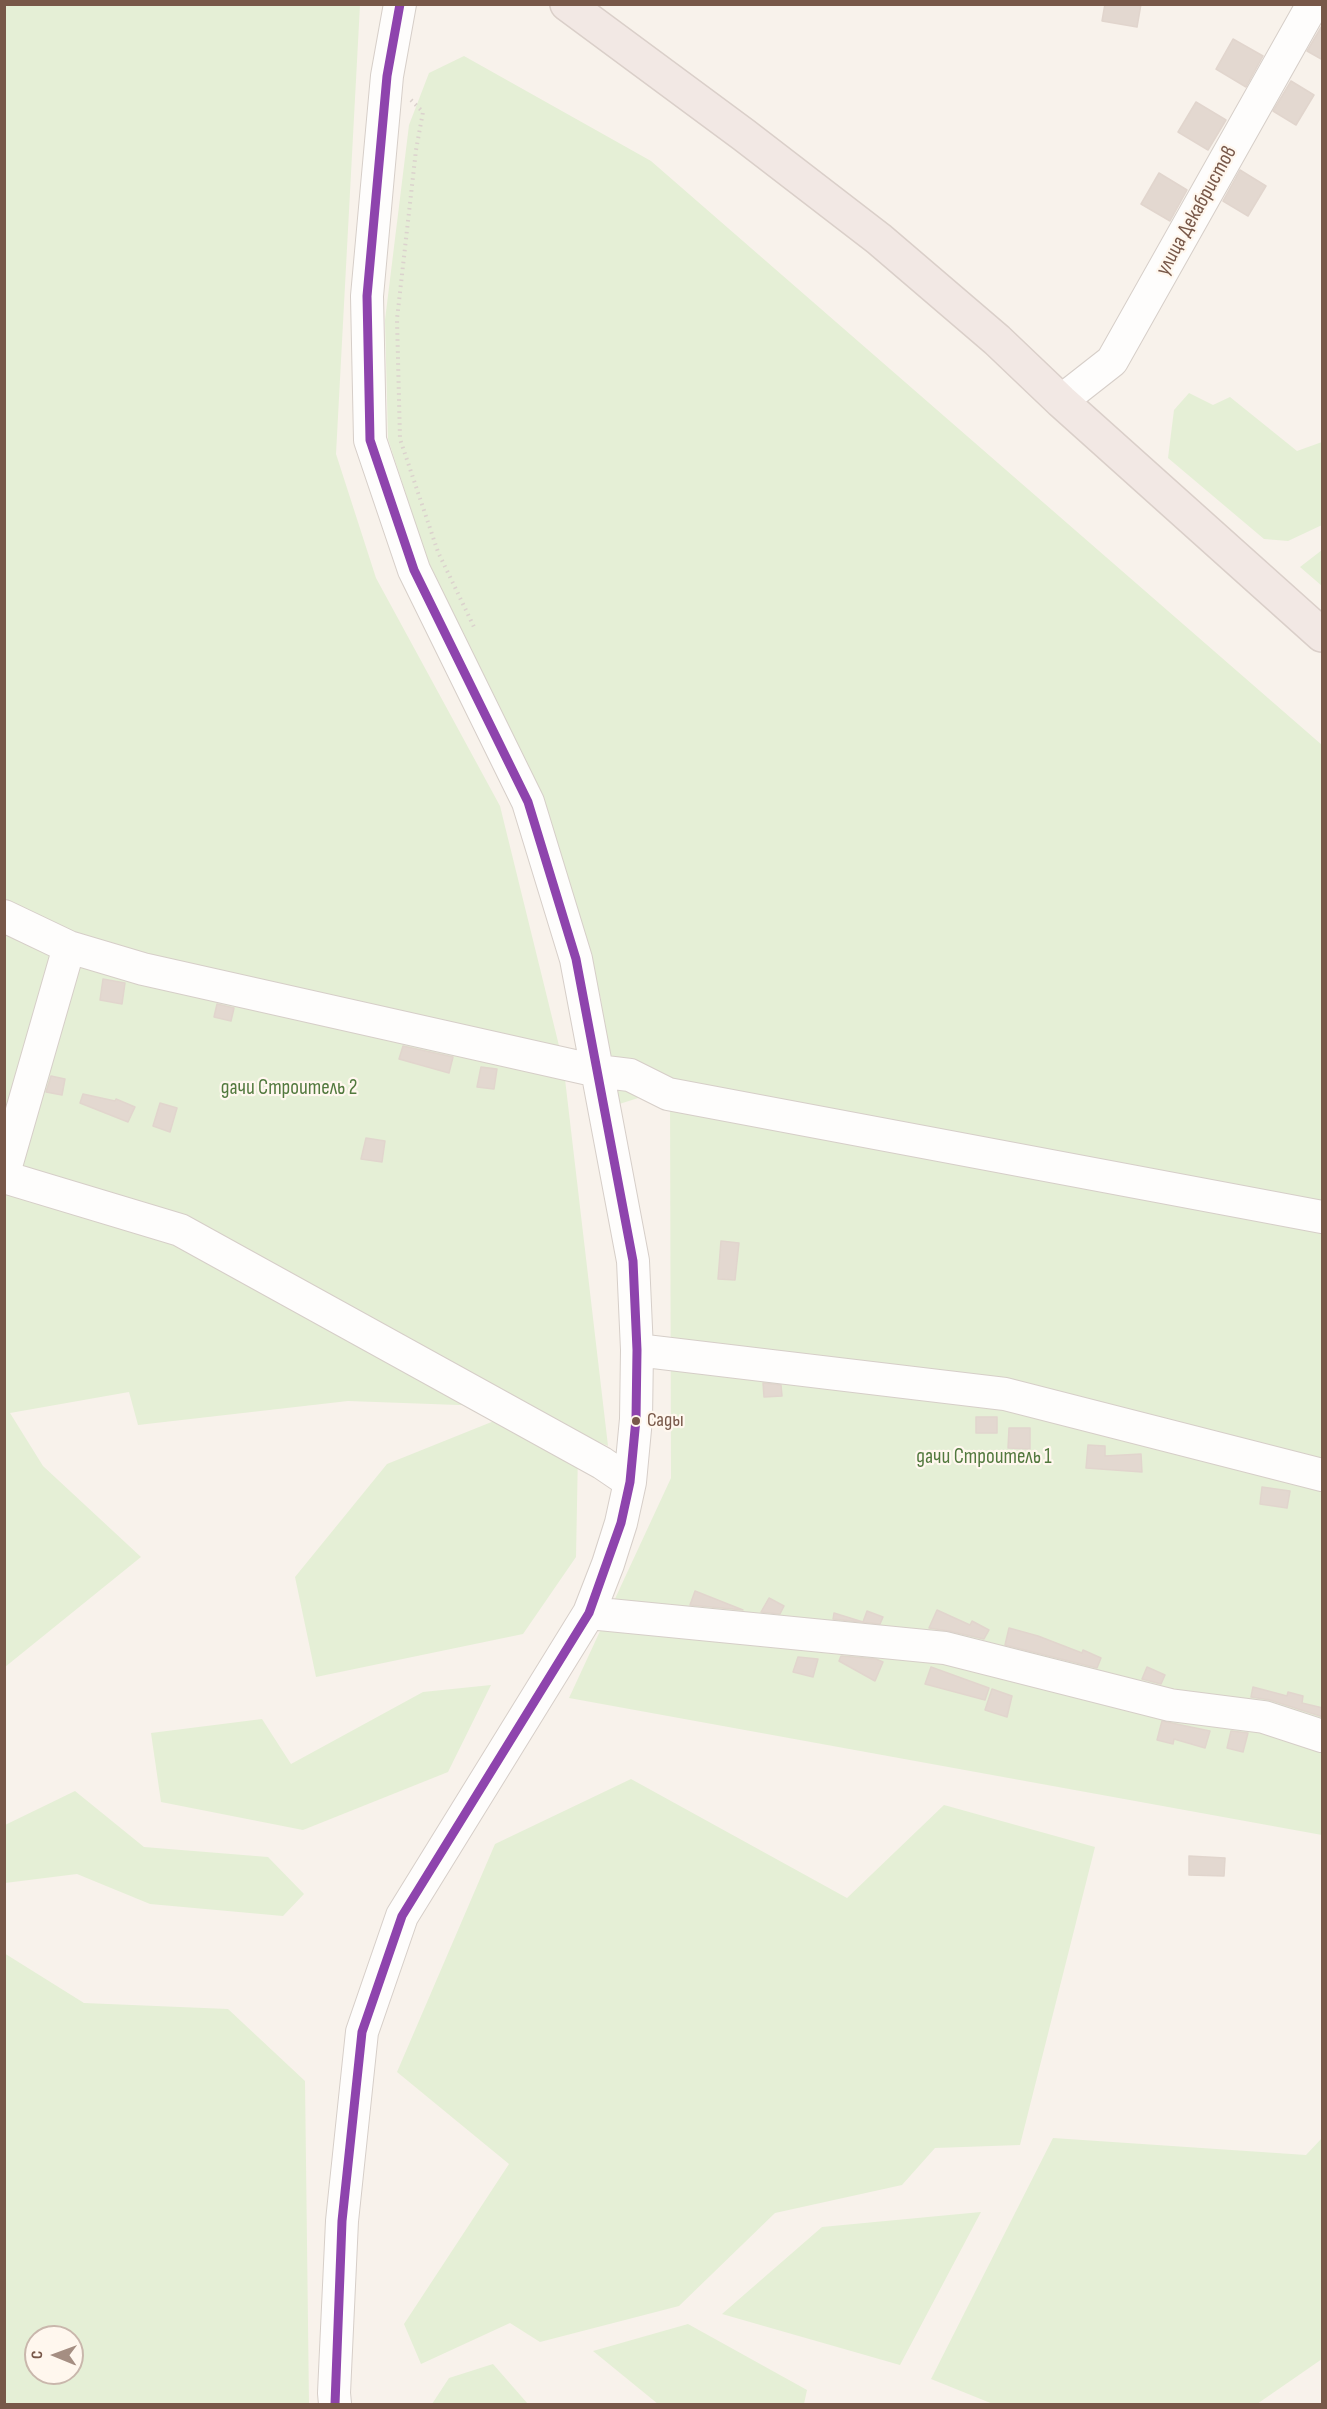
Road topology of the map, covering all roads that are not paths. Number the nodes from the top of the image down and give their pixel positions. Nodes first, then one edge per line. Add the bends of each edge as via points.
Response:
1 (400, 4) edge
2 (567, 4) edge
3 (1313, 4) edge
4 (1062, 401) junction
5 (1323, 635) edge
6 (4, 916) edge
7 (69, 947) junction
8 (597, 1071) junction
9 (4, 1173) edge
10 (4, 1178) edge
11 (1323, 1217) edge
12 (637, 1350) junction
13 (1323, 1475) edge
14 (630, 1482) junction
15 (589, 1612) junction
16 (1323, 1736) edge
17 (335, 2404) edge

1 - 8 street via 387,76 368,296 370,440 414,570 528,802 576,959
2 - 4 highway via 879,239 998,340
3 - 4 street, улица Декабристов via 1112,361
4 - 5 highway
6 - 7 street
7 - 8 street via 143,969
7 - 9 street
8 - 11 street via 630,1075 668,1094
8 - 12 street via 633,1261
10 - 14 street via 180,1230
12 - 13 street via 1005,1394
12 - 14 street
14 - 15 street via 612,1554
15 - 16 street via 945,1648 1170,1705 1264,1717
15 - 17 street via 402,1916 362,2031 342,2221

